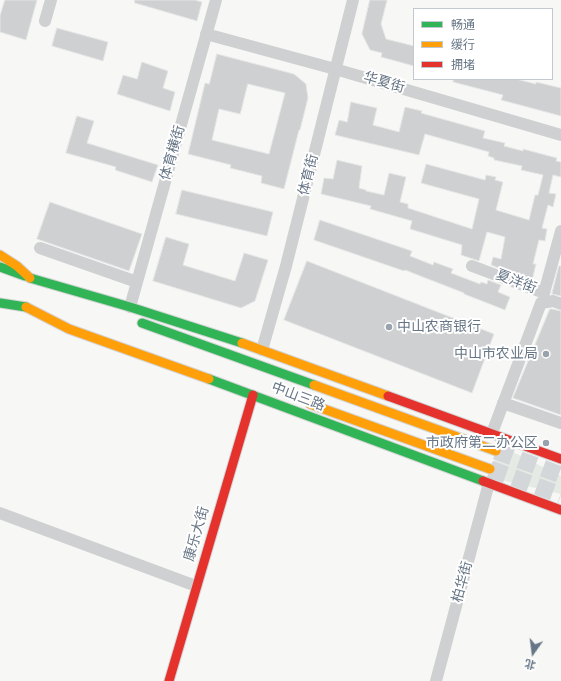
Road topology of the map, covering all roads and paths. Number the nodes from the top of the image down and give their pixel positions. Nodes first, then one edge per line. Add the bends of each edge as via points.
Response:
1 (51, 0) edge
2 (216, 0) edge
3 (353, 0) edge
4 (45, 21) dead end
5 (206, 34) junction
6 (335, 69) junction
7 (561, 135) edge
8 (561, 231) edge
9 (40, 248) dead end
10 (0, 254) edge
11 (472, 266) dead end
12 (0, 267) edge
13 (30, 278) junction
14 (137, 282) junction
15 (0, 295) edge
16 (0, 303) edge
17 (561, 304) edge
18 (24, 305) junction
19 (102, 308) dead end
20 (131, 313) junction
21 (67, 318) dead end
22 (262, 350) junction
23 (253, 395) junction
24 (305, 402) dead end
25 (503, 403) junction
26 (561, 423) edge
27 (492, 433) junction
28 (496, 451) tunnel mouth
29 (561, 459) edge
30 (490, 469) tunnel mouth
31 (489, 483) junction
32 (560, 510) edge
33 (0, 513) edge
34 (196, 586) junction
35 (169, 681) edge
36 (436, 681) edge

1 - 4 street
2 - 5 street, 体育横街
3 - 6 street, 体育街
5 - 6 street, 华夏街
5 - 14 street, 体育横街
6 - 7 street, 华夏街
6 - 22 street, 体育街 via 286,266
8 - 11 street, 夏洋街 via 544,293
9 - 14 street
10 - 13 main road
12 - 13 main road, 中山三路
13 - 19 main road, 中山三路
13 - 20 main road, 中山三路
14 - 20 street, 体育横街
15 - 18 main road, 中山三路
16 - 18 main road
17 - 25 street via 553,301 541,303
18 - 21 main road, 中山三路
18 - 23 main road, 中山三路 via 69,329
20 - 22 main road, 中山三路
20 - 28 main road, 中山三路
22 - 27 main road, 中山三路
23 - 31 main road, 中山三路
23 - 34 main road, 康乐大街
24 - 30 main road, 中山三路
25 - 26 street
25 - 27 street
27 - 29 main road, 中山三路
31 - 32 main road, 中山三路
31 - 36 street, 柏华街
33 - 34 street
34 - 35 main road, 康乐大街

